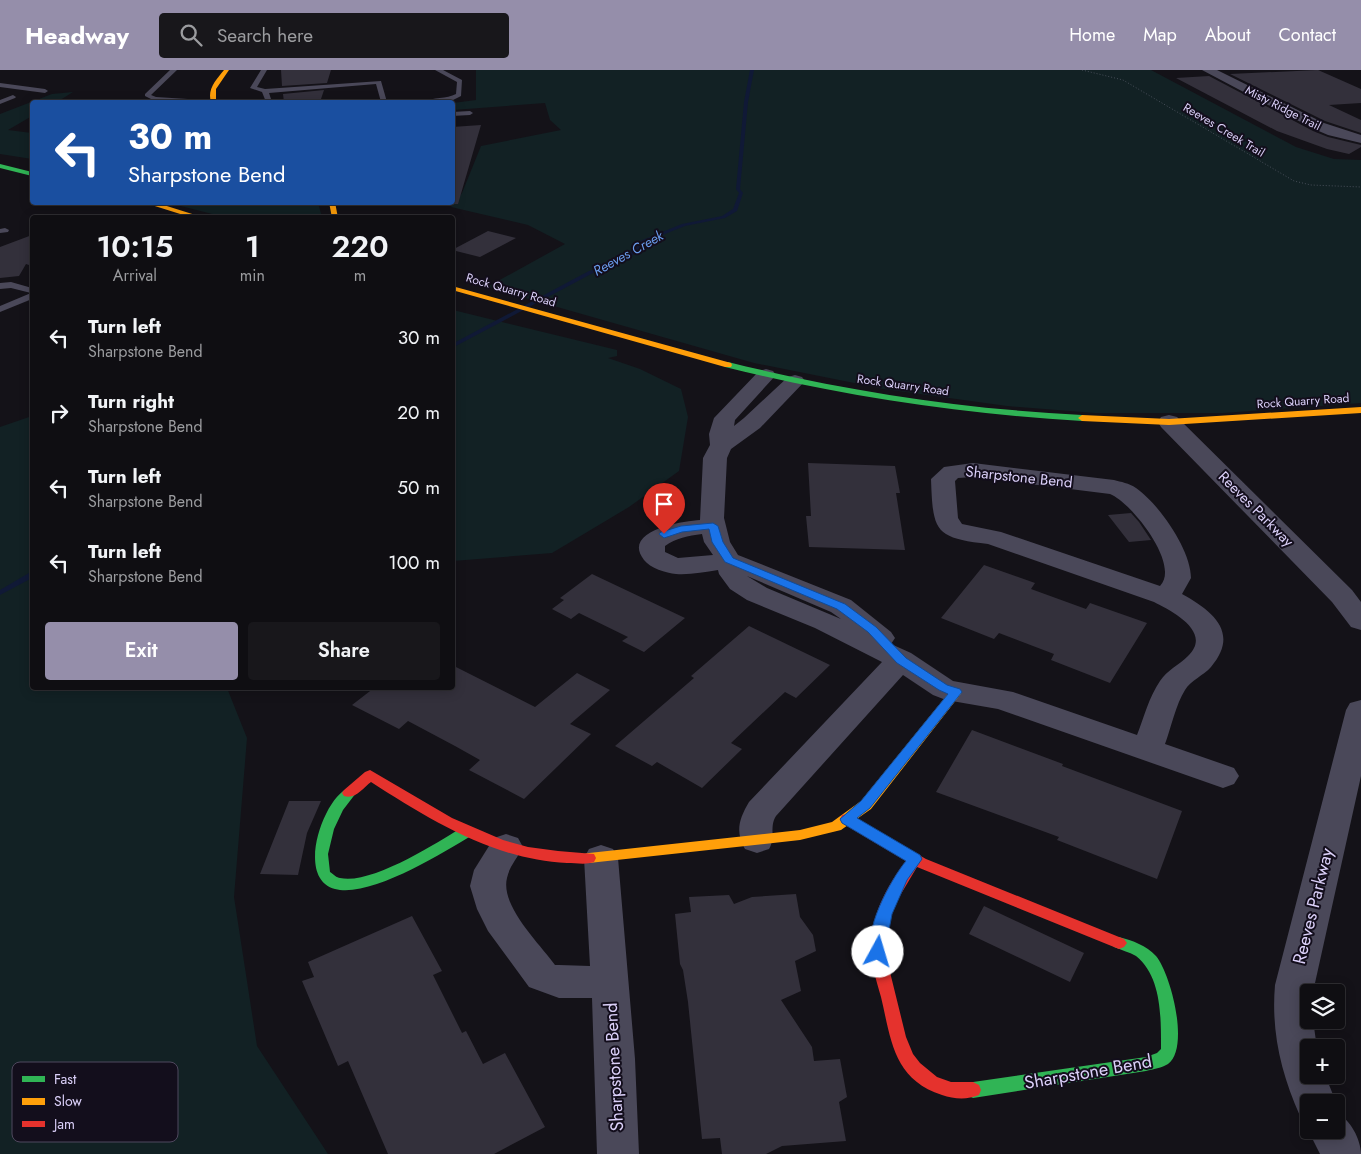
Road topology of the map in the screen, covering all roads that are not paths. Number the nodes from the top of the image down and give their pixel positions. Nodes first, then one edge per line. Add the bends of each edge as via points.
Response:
1 (174, 70) edge
2 (227, 70) edge
3 (264, 70) edge
4 (438, 70) edge
5 (1208, 70) edge
6 (0, 85) edge
7 (45, 91) dead end
8 (264, 91) junction
9 (13, 97) dead end
10 (171, 100) edge
11 (212, 100) edge
12 (268, 100) edge
13 (383, 100) edge
14 (449, 100) edge
15 (0, 102) edge
16 (470, 113) dead end
17 (455, 114) edge
18 (1361, 139) edge
19 (0, 166) edge
20 (30, 174) edge
21 (156, 205) edge
22 (191, 215) edge
23 (0, 286) edge
24 (455, 289) edge
25 (30, 291) edge
26 (30, 297) edge
27 (0, 310) edge
28 (766, 375) junction
29 (795, 381) junction
30 (1361, 410) edge
31 (1169, 422) junction
32 (721, 446) junction
33 (713, 526) junction
34 (729, 560) junction
35 (1164, 596) junction
36 (1361, 621) edge
37 (901, 660) junction
38 (956, 692) junction
39 (1361, 710) edge
40 (1147, 750) junction
41 (1223, 776) dead end
42 (847, 819) junction
43 (466, 832) junction
44 (757, 840) junction
45 (506, 847) junction
46 (602, 858) junction
47 (915, 859) junction
48 (610, 980) junction
49 (1312, 1094) edge
50 (1334, 1139) edge
51 (618, 1154) edge
52 (1343, 1154) edge

1 - 10 lane via 147,94 155,99
2 - 11 street via 214,87
3 - 8 lane via 253,88
4 - 14 lane via 460,81 459,95
5 - 18 street, Misty Ridge Trail via 1319,126
6 - 7 lane
8 - 12 lane
8 - 13 lane via 378,79
9 - 15 lane
16 - 17 lane
19 - 20 street
21 - 22 street
23 - 25 lane via 11,285
24 - 28 street, Rock Quarry Road
26 - 27 lane
28 - 29 street, Rock Quarry Road
28 - 32 street via 725,418 720,434
29 - 31 street, Rock Quarry Road via 976,410 1058,418
29 - 32 street via 752,423
30 - 31 street, Rock Quarry Road
31 - 36 street, Reeves Parkway via 1342,596
32 - 33 street via 714,465
33 - 34 street
33 - 34 street via 664,534 652,544 652,553 665,564 675,566
34 - 37 street via 732,574 747,588
35 - 35 street, Sharpstone Bend via 992,537 953,531 946,521 943,479 952,472 973,470 1114,487 1126,492 1142,507 1176,557 1178,578
35 - 40 street, Sharpstone Bend via 1200,620 1211,636 1211,645 1199,661 1170,687
37 - 38 street via 943,688
37 - 44 street via 758,814 754,828
38 - 40 street via 1002,699
38 - 42 street via 866,805
39 - 49 street, Reeves Parkway via 1294,985 1294,1035
40 - 41 street
42 - 44 street via 819,831
42 - 47 street, Sharpstone Bend
43 - 43 street via 370,775 331,816 322,853 322,874 327,880 341,885 372,881 437,851
43 - 45 street
44 - 46 street
45 - 46 street via 563,858
45 - 48 street, Sharpstone Bend via 490,874 490,897 497,914 542,976 568,984
46 - 48 street, Sharpstone Bend
47 - 47 street, Sharpstone Bend via 1148,957 1158,971 1162,987 1169,1051 1162,1059 1146,1064 968,1091 947,1090 929,1083 909,1063 902,1050 878,952 884,914 901,877
48 - 51 street, Sharpstone Bend
50 - 52 street

